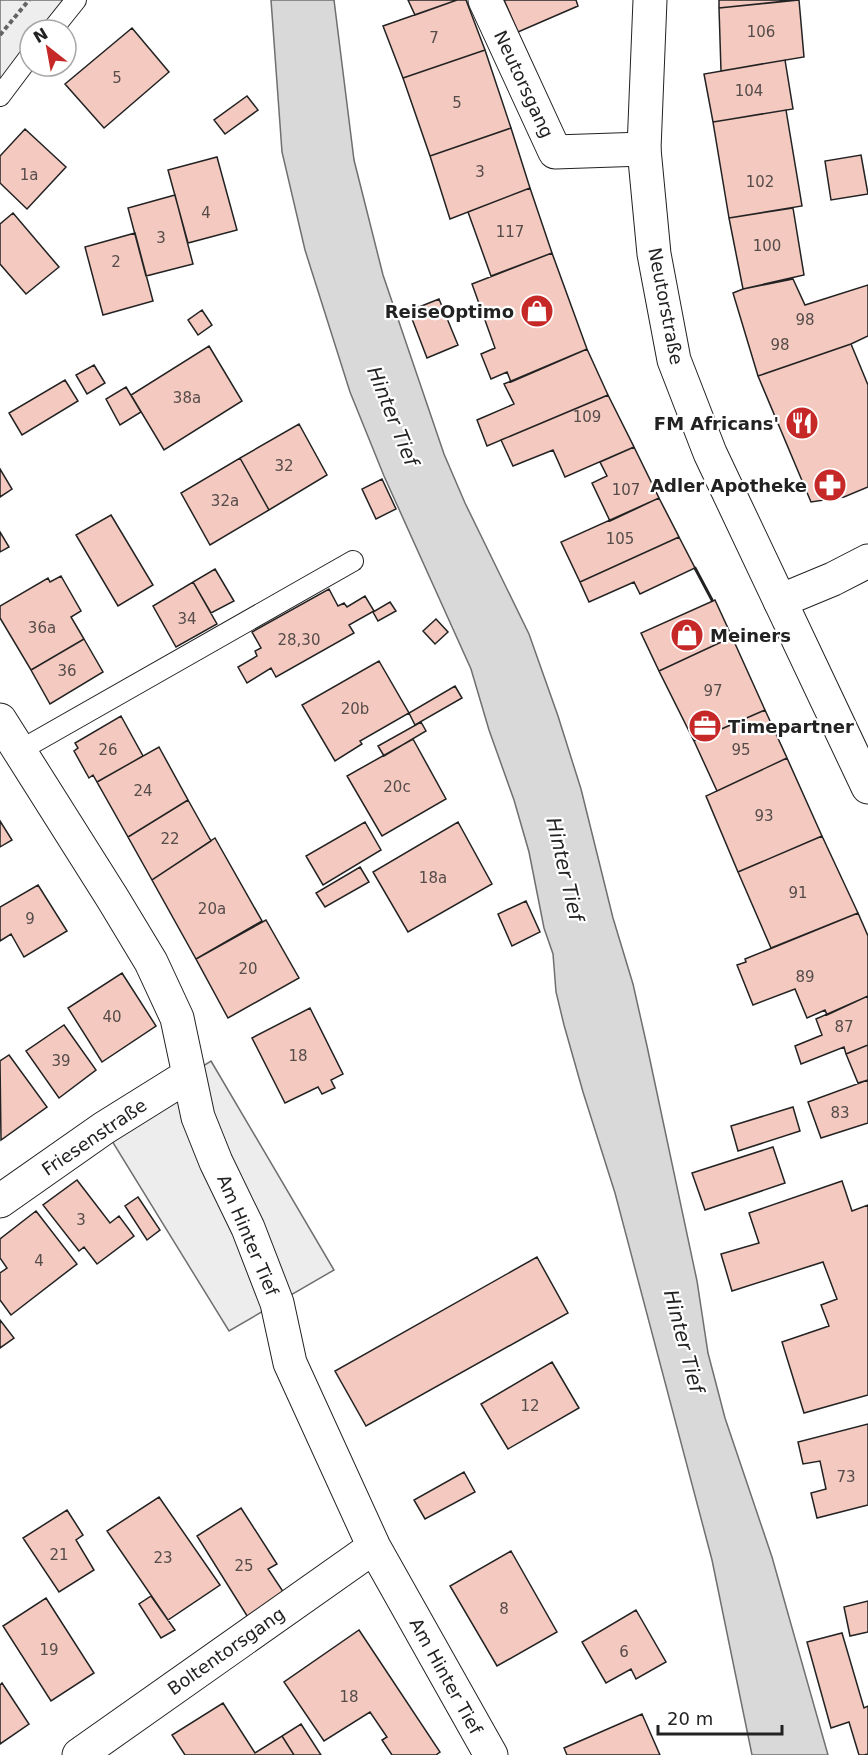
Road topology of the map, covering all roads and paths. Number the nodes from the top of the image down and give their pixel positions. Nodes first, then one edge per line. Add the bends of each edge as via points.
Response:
1 (29, 0) edge
2 (75, 0) edge
3 (485, 0) edge
4 (650, 0) edge
5 (61, 18) edge
6 (0, 35) edge
7 (18, 72) edge
8 (0, 96) edge
9 (644, 149) junction
10 (353, 561) dead end
11 (868, 561) edge
12 (780, 601) junction
13 (0, 720) edge
14 (19, 751) junction
15 (868, 788) edge
16 (189, 1075) junction
17 (0, 1201) edge
18 (374, 1547) junction
19 (79, 1755) edge
20 (491, 1755) edge

1 - 6 path
2 - 5 lane
3 - 9 street, Neutorsgang via 555,152
4 - 9 street, Neutorstraße
7 - 8 lane
9 - 12 street, Neutorstraße via 654,254 674,360 710,453
10 - 14 lane
11 - 12 street
12 - 15 street, Neutorstraße
13 - 14 street, Am Hinter Tief
14 - 16 street, Am Hinter Tief via 151,962 177,1018
16 - 17 street, Friesenstraße via 104,1128
16 - 18 street, Am Hinter Tief via 198,1116 277,1303 290,1363
18 - 19 street, Boltentorsgang
18 - 20 street, Am Hinter Tief

